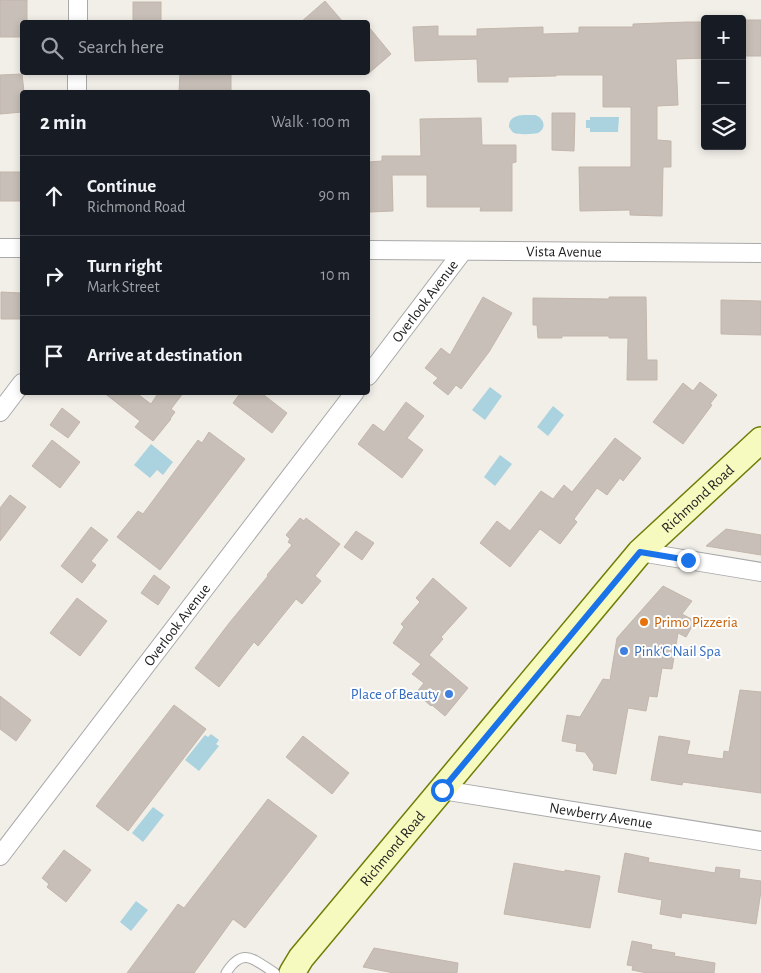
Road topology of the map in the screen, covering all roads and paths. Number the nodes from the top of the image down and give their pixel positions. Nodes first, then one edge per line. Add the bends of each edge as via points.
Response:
1 (78, 0) edge
2 (78, 20) edge
3 (78, 75) edge
4 (77, 90) edge
5 (0, 248) edge
6 (20, 248) edge
7 (370, 250) edge
8 (463, 250) junction
9 (761, 253) edge
10 (370, 373) edge
11 (20, 386) edge
12 (353, 395) edge
13 (0, 412) edge
14 (761, 440) edge
15 (640, 552) junction
16 (761, 572) edge
17 (442, 790) junction
18 (761, 841) edge
19 (0, 856) edge
20 (292, 970) edge
21 (226, 973) edge

1 - 2 street
3 - 4 street
5 - 6 street
7 - 8 street, Vista Avenue
8 - 9 street, Vista Avenue
8 - 10 street, Overlook Avenue
11 - 13 street
12 - 19 street, Overlook Avenue
14 - 15 main road, Richmond Road
15 - 16 street
15 - 17 main road, Richmond Road
17 - 18 street, Newberry Avenue
17 - 20 main road, Richmond Road
20 - 21 lane via 241,958

